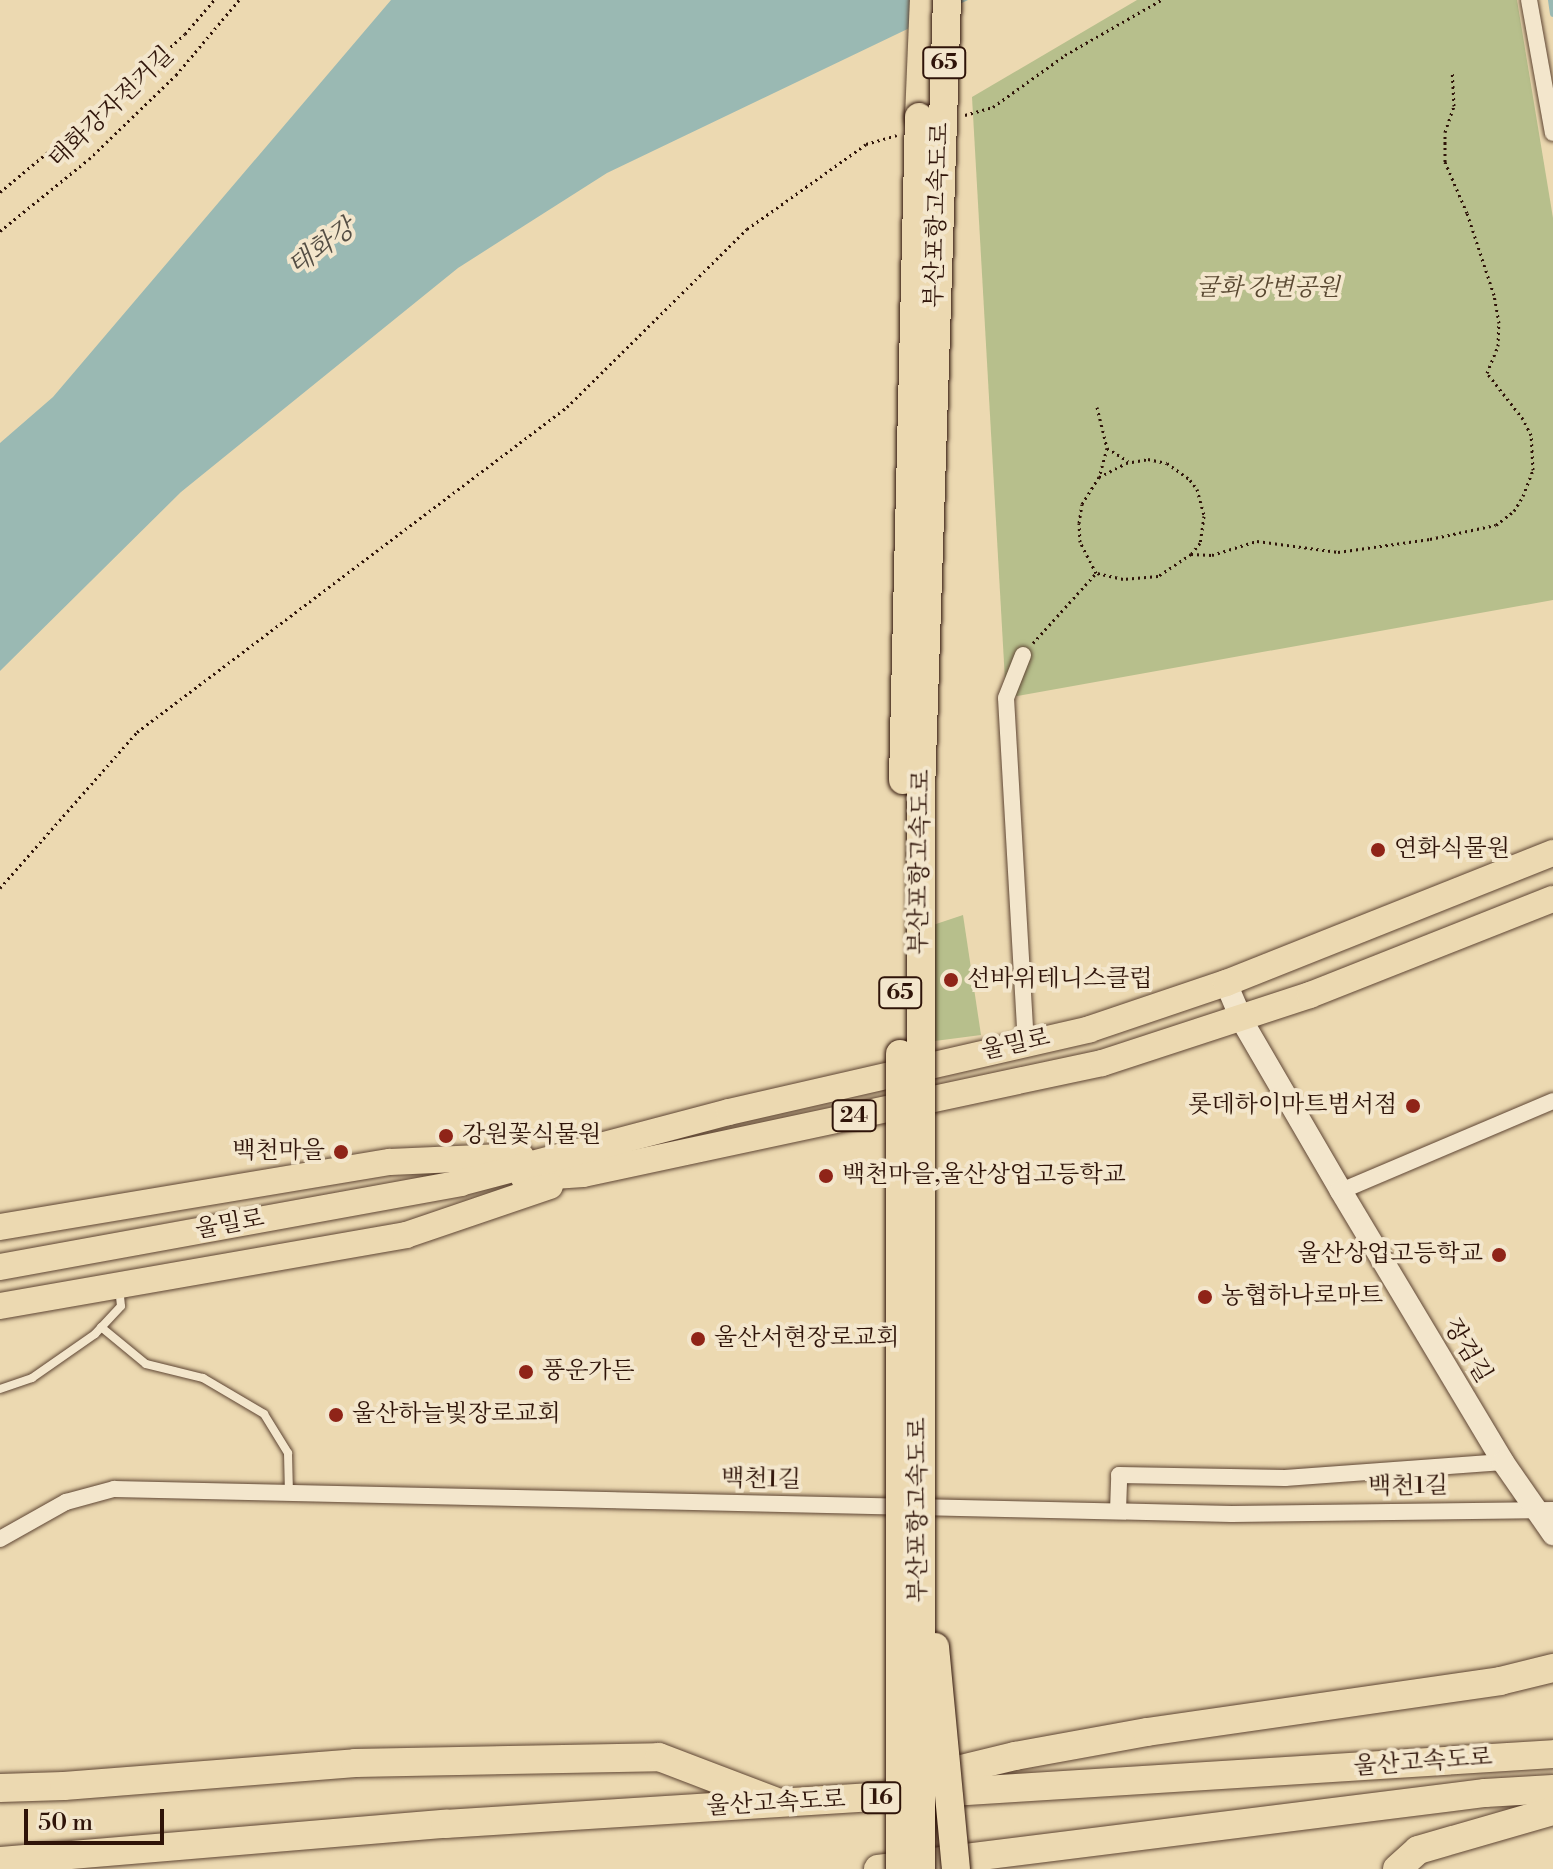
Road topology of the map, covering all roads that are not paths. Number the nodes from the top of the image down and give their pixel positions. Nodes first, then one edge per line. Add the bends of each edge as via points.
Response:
1 (924, 0) edge
2 (947, 0) edge
3 (1529, 0) edge
4 (1553, 133) edge
5 (1023, 655) road end
6 (1553, 853) edge
7 (1553, 899) edge
8 (1226, 983) junction
9 (1241, 1019) junction
10 (1026, 1044) junction
11 (1553, 1101) edge
12 (580, 1164) junction
13 (1341, 1191) junction
14 (0, 1227) edge
15 (0, 1267) edge
16 (118, 1286) junction
17 (0, 1306) edge
18 (101, 1327) junction
19 (0, 1389) edge
20 (1503, 1462) junction
21 (918, 1471) junction
22 (289, 1493) junction
23 (1543, 1509) edge
24 (1118, 1511) junction
25 (1553, 1534) edge
26 (0, 1539) edge
27 (1553, 1668) edge
28 (1553, 1754) edge
29 (0, 1788) edge
30 (1553, 1789) edge
31 (834, 1801) junction
32 (782, 1804) junction
33 (1553, 1811) edge
34 (0, 1861) edge
35 (878, 1869) edge
36 (900, 1869) edge
37 (921, 1869) edge
38 (956, 1869) edge
39 (1397, 1869) edge

1 - 36 highway, 부산포항고속도로 / 65, bridge via 911,331 902,834
2 - 21 highway, 부산포항고속도로 / 65, bridge via 921,791
3 - 4 street
5 - 10 street via 1006,698
6 - 8 main road, 울밀로 / 24
7 - 9 main road, 울밀로 / 24
8 - 9 main road, 장검길
8 - 10 main road, 울밀로 / 24 via 1090,1029
9 - 12 main road, 울밀로 / 24 via 1059,1074
9 - 13 main road, 장검길
10 - 12 main road, 울밀로 / 24 via 744,1108
11 - 13 street
12 - 14 main road via 390,1162
12 - 15 main road, 울밀로 / 24
12 - 16 main road via 406,1235
13 - 20 main road, 장검길
16 - 17 main road
16 - 18 lane via 121,1306
18 - 19 lane via 32,1378
18 - 22 lane via 146,1364 203,1378 264,1414 288,1453
20 - 23 main road, 장검길
20 - 24 street via 1285,1478 1119,1475
21 - 37 highway, 부산포항고속도로 / 65, bridge
21 - 38 highway, bridge
22 - 24 street, 백천1길
22 - 26 street, 백천1길 via 97,1491 46,1511
23 - 24 street, 백천1길
23 - 25 main road, 장검길
27 - 31 highway via 1500,1681 1260,1714 1015,1756
28 - 31 highway, 울산고속도로 / 16
29 - 32 highway via 355,1763 659,1757
30 - 35 highway, 울산고속도로 via 1485,1793
31 - 32 highway, 울산고속도로 / 16
32 - 34 highway, 울산고속도로 / 16 via 445,1824
33 - 39 highway via 1418,1850

